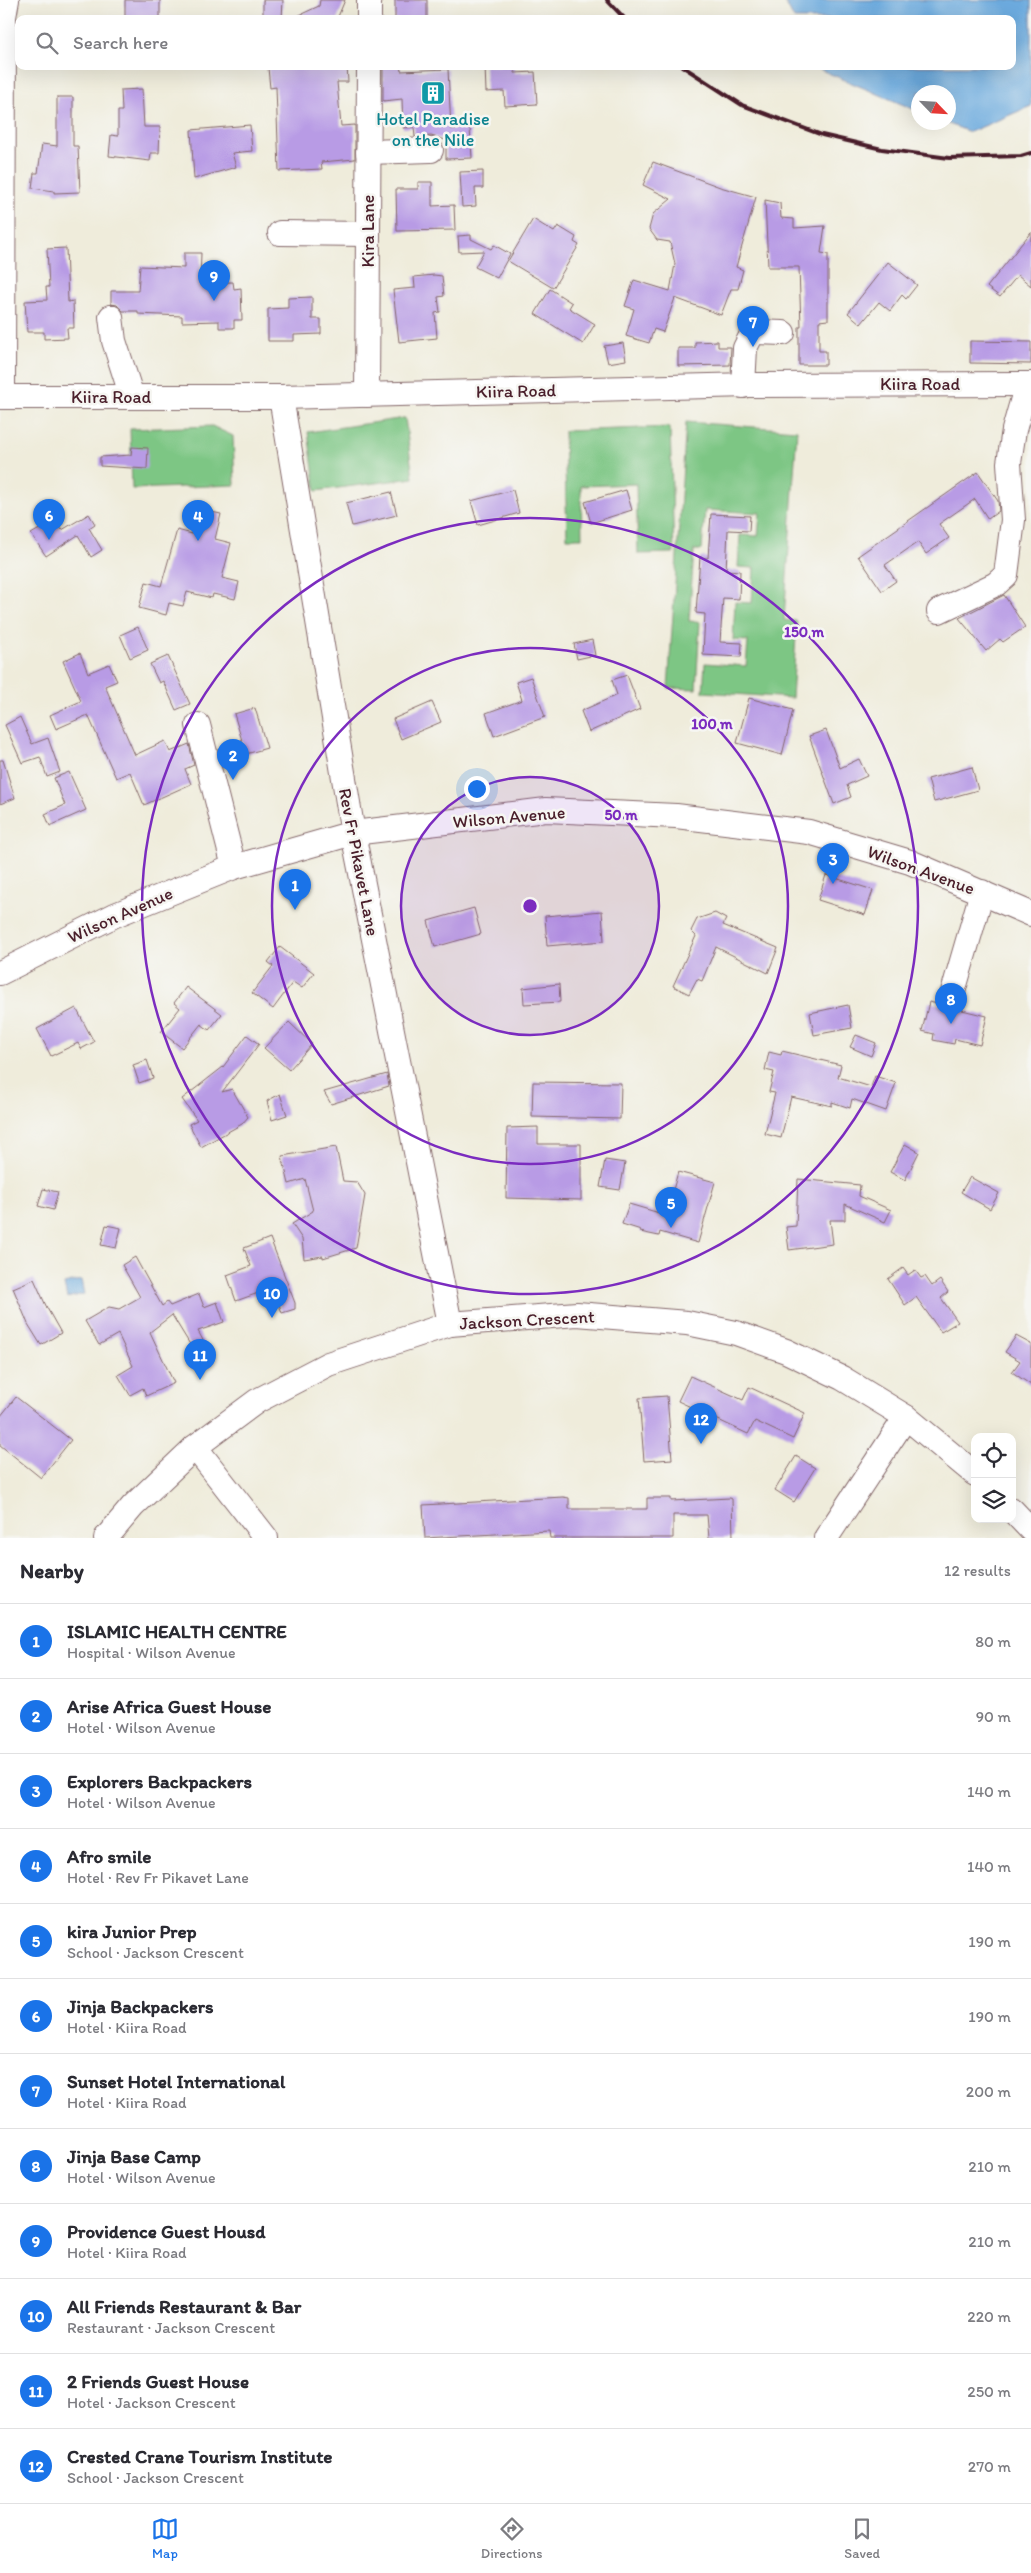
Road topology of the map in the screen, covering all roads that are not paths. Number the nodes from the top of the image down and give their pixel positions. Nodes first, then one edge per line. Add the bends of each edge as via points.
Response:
1 (8, 0) edge
2 (369, 0) edge
3 (369, 15) edge
4 (369, 70) edge
5 (431, 150) dead end
6 (368, 152) junction
7 (280, 233) dead end
8 (368, 234) junction
9 (111, 318) dead end
10 (783, 333) dead end
11 (1029, 384) edge
12 (743, 386) junction
13 (367, 395) junction
14 (2, 397) edge
15 (132, 397) junction
16 (281, 397) junction
17 (939, 611) dead end
18 (198, 725) dead end
19 (353, 833) junction
20 (234, 867) junction
21 (982, 892) junction
22 (1031, 914) edge
23 (0, 973) edge
24 (953, 992) dead end
25 (450, 1324) junction
26 (906, 1417) junction
27 (195, 1447) junction
28 (971, 1471) edge
29 (1016, 1514) edge
30 (1031, 1530) edge
31 (106, 1538) edge
32 (266, 1538) edge
33 (826, 1538) edge

1 - 14 street via 4,17
2 - 3 street
4 - 6 street, Kira Lane
5 - 6 street
6 - 8 street, Kira Lane
7 - 8 street
8 - 13 street, Kira Lane
9 - 15 street via 114,341
10 - 12 street via 753,332 744,348
11 - 12 street, Kiira Road
11 - 17 street via 1014,430 1009,462 1012,520 1006,575 996,584
12 - 13 street, Kiira Road
13 - 16 street, Kiira Road
14 - 15 street, Kiira Road
15 - 16 street, Kiira Road
16 - 19 street, Rev Fr Pikavet Lane
18 - 20 street
19 - 20 street, Wilson Avenue
19 - 21 street, Wilson Avenue via 546,810 676,816 809,832 910,862
19 - 25 street, Rev Fr Pikavet Lane
20 - 23 street, Wilson Avenue via 115,915
21 - 22 street, Wilson Avenue
21 - 24 street
25 - 26 street, Jackson Crescent via 578,1314 703,1327 786,1351 842,1378
25 - 27 street, Jackson Crescent via 328,1364 257,1402
26 - 28 street, Jackson Crescent
26 - 33 street
27 - 31 street, Jackson Crescent
27 - 32 street
29 - 30 street

